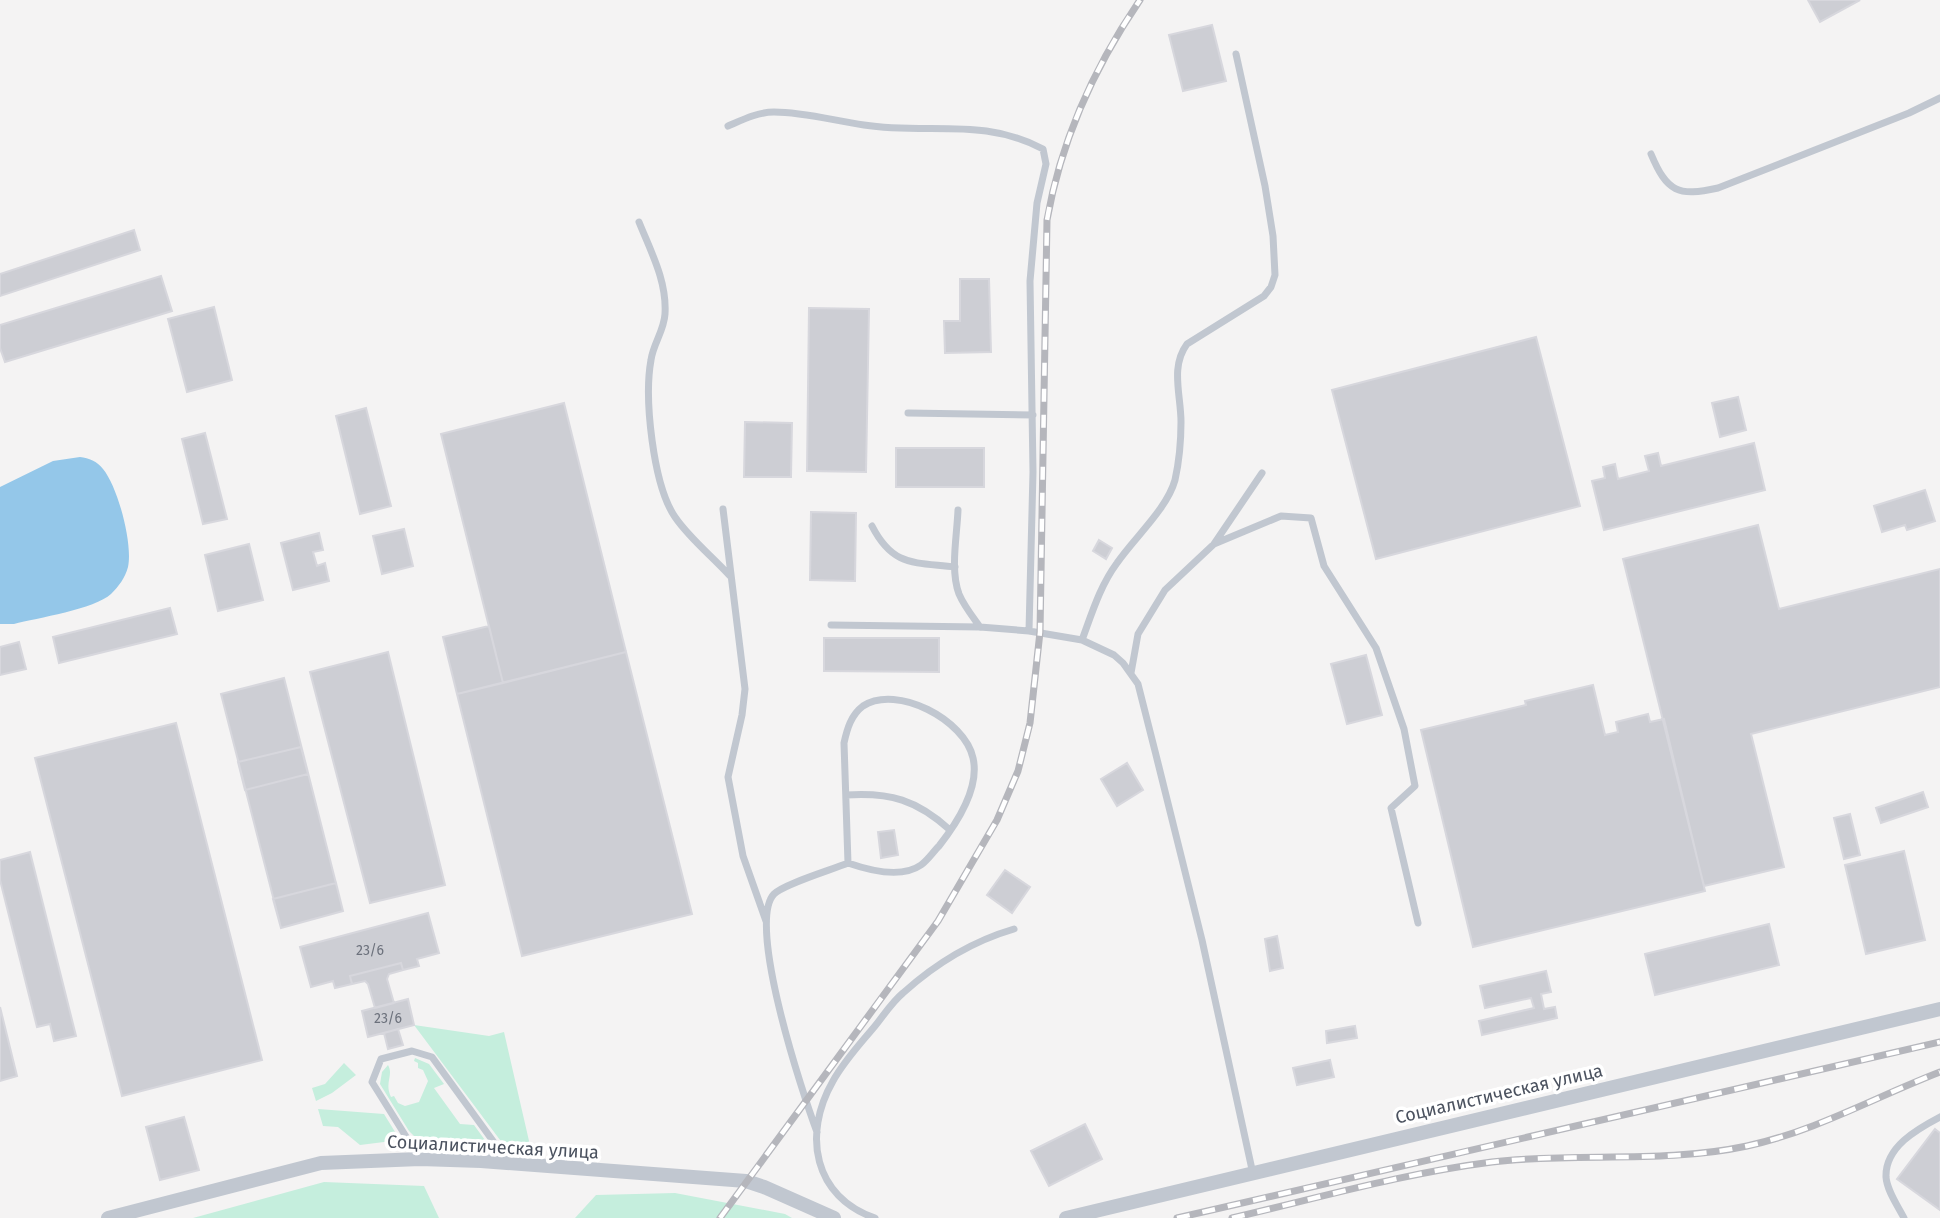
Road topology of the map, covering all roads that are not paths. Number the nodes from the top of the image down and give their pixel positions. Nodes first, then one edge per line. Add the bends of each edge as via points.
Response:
1 (1236, 54) dead end
2 (1940, 97) edge
3 (728, 126) dead end
4 (1651, 154) dead end
5 (639, 222) dead end
6 (908, 413) dead end
7 (1032, 415) junction
8 (1262, 473) dead end
9 (723, 509) dead end
10 (958, 510) dead end
11 (872, 526) dead end
12 (1214, 544) junction
13 (955, 567) junction
14 (731, 577) junction
15 (831, 625) dead end
16 (981, 627) junction
17 (1029, 631) junction
18 (1083, 640) junction
19 (1131, 673) junction
20 (846, 795) junction
21 (950, 830) junction
22 (848, 863) junction
23 (1418, 923) dead end
24 (767, 925) junction
25 (1014, 929) dead end
26 (1940, 1009) edge
27 (1940, 1117) edge
28 (817, 1132) junction
29 (420, 1159) junction
30 (509, 1164) junction
31 (1253, 1175) junction
32 (108, 1218) edge
33 (834, 1218) edge
34 (875, 1218) edge
35 (1068, 1218) edge
36 (1904, 1218) edge

1 - 18 lane via 1265,186 1275,275 1264,296 1186,344 1180,353 1181,422 1174,483 1105,582
2 - 4 lane via 1704,191 1672,188 1664,182
3 - 7 lane via 774,112 864,125 990,130 1043,149 1046,164 1037,203 1030,281
5 - 14 lane via 664,297 663,329 648,377 662,486 675,517
6 - 7 lane
7 - 17 lane
8 - 12 lane
9 - 14 lane
10 - 13 lane
11 - 13 lane via 887,551 897,557
12 - 19 lane via 1166,590 1138,634
12 - 23 lane via 1282,516 1311,518 1324,566 1376,649 1404,729 1415,786 1391,808
13 - 16 lane via 960,597
14 - 24 lane via 745,689 729,766 729,788 743,856
15 - 16 lane
16 - 17 lane
17 - 18 lane
18 - 19 lane via 1114,655
19 - 31 lane via 1141,696 1202,940
20 - 21 lane via 904,800
20 - 21 lane via 846,732 854,715 872,702 920,705 947,722 973,756 968,796
20 - 22 lane
21 - 22 lane via 926,860 911,870 878,872
22 - 24 lane via 775,893
24 - 28 lane via 774,987
25 - 28 lane via 964,949 899,996 831,1083
26 - 31 street, Социалистическая улица
27 - 36 lane via 1906,1138 1889,1161 1886,1178
28 - 34 lane via 828,1186 849,1206
29 - 30 street, Социалистическая улица
29 - 30 lane via 372,1082 381,1059 412,1051 432,1057
29 - 32 street, Социалистическая улица via 321,1163
30 - 33 street, Социалистическая улица via 746,1181
31 - 35 street, Социалистическая улица

